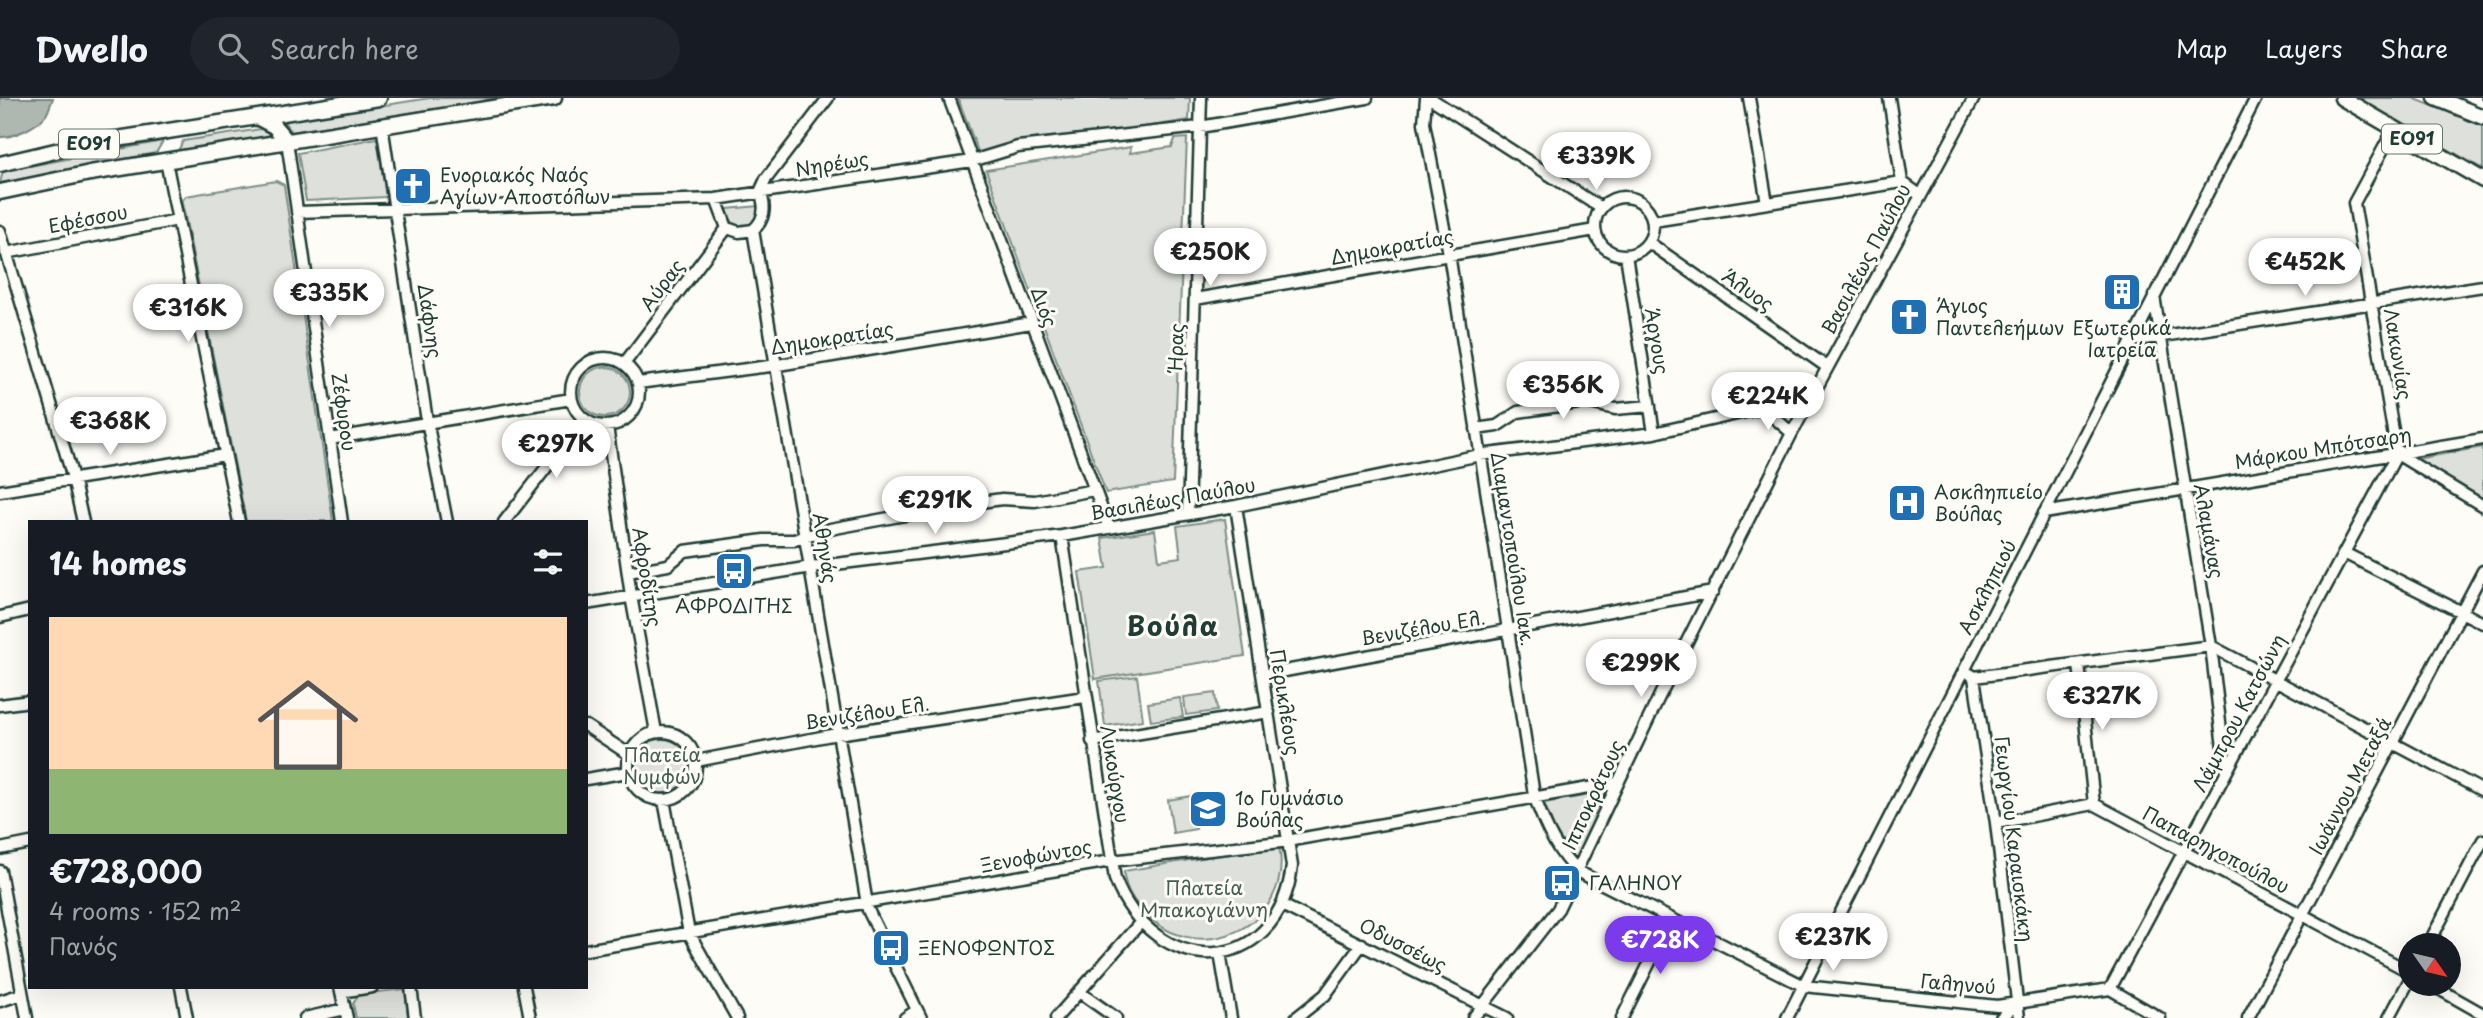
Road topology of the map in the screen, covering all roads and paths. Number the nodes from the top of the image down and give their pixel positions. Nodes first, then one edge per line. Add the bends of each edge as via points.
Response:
1 (379, 98) edge
2 (554, 98) edge
3 (828, 98) edge
4 (949, 98) edge
5 (1201, 98) edge
6 (1367, 98) edge
7 (1428, 98) edge
8 (1749, 98) edge
9 (1889, 98) edge
10 (1975, 98) edge
11 (2256, 98) edge
12 (2342, 98) edge
13 (2436, 98) edge
14 (2483, 117) edge
15 (259, 118) junction
16 (382, 125) junction
17 (1200, 127) junction
18 (2394, 129) junction
19 (180, 130) junction
20 (287, 141) junction
21 (971, 160) junction
22 (166, 161) junction
23 (0, 164) edge
24 (2483, 180) edge
25 (1902, 183) junction
26 (0, 192) edge
27 (760, 192) junction
28 (1920, 195) junction
29 (716, 199) junction
30 (1767, 203) junction
31 (1601, 208) junction
32 (396, 210) junction
33 (297, 212) junction
34 (177, 220) junction
35 (1653, 221) junction
36 (727, 228) junction
37 (0, 230) edge
38 (754, 230) junction
39 (1595, 230) junction
40 (1648, 242) junction
41 (6, 253) junction
42 (1449, 254) junction
43 (1626, 255) junction
44 (2483, 286) edge
45 (2154, 296) junction
46 (1195, 299) junction
47 (2372, 302) junction
48 (1031, 323) junction
49 (2161, 337) junction
50 (2131, 341) junction
51 (624, 363) junction
52 (778, 365) junction
53 (1827, 367) junction
54 (638, 383) junction
55 (1818, 385) junction
56 (571, 399) junction
57 (1650, 406) junction
58 (1763, 408) junction
59 (584, 419) junction
60 (427, 421) junction
61 (607, 426) junction
62 (1476, 429) junction
63 (1654, 433) junction
64 (1792, 433) junction
65 (330, 439) junction
66 (2483, 439) edge
67 (2397, 454) junction
68 (225, 455) junction
69 (1480, 455) junction
70 (73, 478) junction
71 (2184, 488) junction
72 (1094, 490) junction
73 (0, 491) edge
74 (1236, 506) junction
75 (2483, 506) edge
76 (1188, 513) junction
77 (2044, 513) junction
78 (83, 520) edge
79 (239, 520) edge
80 (342, 520) edge
81 (447, 520) edge
82 (506, 520) edge
83 (1109, 528) junction
84 (1062, 536) junction
85 (806, 537) junction
86 (2344, 553) junction
87 (811, 567) junction
88 (2483, 571) edge
89 (628, 572) junction
90 (1713, 592) junction
91 (631, 596) junction
92 (588, 604) edge
93 (28, 610) edge
94 (2461, 612) junction
95 (0, 617) edge
96 (2483, 623) edge
97 (1509, 630) junction
98 (2211, 646) junction
99 (2079, 664) junction
100 (1964, 670) junction
101 (1263, 675) junction
102 (1974, 677) junction
103 (2276, 681) junction
104 (1085, 698) junction
105 (28, 701) edge
106 (0, 705) edge
107 (1269, 712) junction
108 (588, 727) edge
109 (656, 732) junction
110 (837, 734) junction
111 (1092, 741) junction
112 (2393, 744) junction
113 (630, 755) junction
114 (695, 761) junction
115 (628, 772) junction
116 (2227, 773) junction
117 (588, 779) edge
118 (1617, 783) junction
119 (2483, 791) edge
120 (1534, 795) junction
121 (664, 800) junction
122 (2094, 804) junction
123 (1996, 823) junction
124 (1290, 840) junction
125 (2483, 840) edge
126 (28, 843) edge
127 (0, 849) edge
128 (2184, 853) junction
129 (1111, 861) junction
130 (0, 871) edge
131 (1577, 871) junction
132 (867, 903) junction
133 (1282, 905) junction
134 (2300, 916) junction
135 (1671, 920) junction
136 (1140, 923) junction
137 (689, 933) junction
138 (2434, 933) edge
139 (1362, 944) junction
140 (588, 950) edge
141 (1220, 953) junction
142 (25, 966) edge
143 (2398, 966) edge
144 (1804, 986) junction
145 (181, 989) edge
146 (411, 989) edge
147 (524, 989) edge
148 (2110, 989) junction
149 (341, 990) edge
150 (1079, 992) junction
151 (22, 994) junction
152 (2401, 996) edge
153 (2451, 996) edge
154 (0, 1001) edge
155 (2016, 1004) junction
156 (1482, 1005) junction
157 (346, 1014) edge
158 (919, 1014) edge
159 (2483, 1014) edge
160 (27, 1018) edge
161 (187, 1018) edge
162 (305, 1018) edge
163 (415, 1018) edge
164 (530, 1018) edge
165 (737, 1018) edge
166 (905, 1018) edge
167 (1056, 1018) edge
168 (1116, 1018) edge
169 (1231, 1018) edge
170 (1296, 1018) edge
171 (1473, 1018) edge
172 (1507, 1018) edge
173 (1622, 1018) edge
174 (1787, 1018) edge
175 (2001, 1018) edge
176 (2019, 1018) edge
177 (2160, 1018) edge
178 (2248, 1018) edge
179 (2389, 1018) edge

1 - 15 highway, ΕΟ91
2 - 16 highway, ΕΟ91
3 - 27 street, Αθηνάς
4 - 21 street, Διός
5 - 17 street, Ήρας
6 - 17 street, Νηρέως
7 - 31 street
7 - 42 street, Διαμαντοπούλου Ιακ. via 1424,123
8 - 30 street
9 - 25 street
10 - 28 street, Βασιλέως Παύλου
11 - 45 street, Ασκληπιού
12 - 18 highway, ΕΟ91
13 - 14 highway, ΕΟ91
15 - 19 highway, ΕΟ91
15 - 20 highway
16 - 20 highway, ΕΟ91
16 - 32 street, Δάφνης
17 - 21 street, Νηρέως via 1018,147
17 - 46 street, Ήρας
18 - 24 highway, ΕΟ91
18 - 47 street, Λακωνίας via 2354,203
19 - 22 highway via 168,147
19 - 23 highway, ΕΟ91 via 85,144
20 - 22 highway, ΕΟ91
20 - 33 street, Ζέφυρου
21 - 27 street, Νηρέως
21 - 48 street, Διός
22 - 26 highway, ΕΟ91
22 - 34 street
25 - 28 street
25 - 30 street
27 - 29 street, Νηρέως
27 - 38 street, Αθηνάς via 762,218
28 - 53 street, Βασιλέως Παύλου
29 - 32 street, Νηρέως
29 - 36 street
30 - 35 street
31 - 35 street via 1617,198 1636,199
31 - 39 street
32 - 33 street, Νηρέως
32 - 60 street, Δάφνης
33 - 65 street, Ζέφυρου
34 - 41 street, Εφέσσου
34 - 68 street
35 - 40 street
36 - 38 street
36 - 51 street, Αύρας
37 - 41 street
38 - 52 street, Αθηνάς
39 - 42 street, Δημοκρατίας
39 - 43 street via 1609,251
40 - 43 street
40 - 53 street, Άλυος
41 - 70 street
42 - 46 street, Δημοκρατίας
42 - 62 street, Διαμαντοπούλου Ιακ.
43 - 57 street, Άργους
44 - 47 street
45 - 49 street, Αλαμάνας
45 - 50 street, Ασκληπιού
46 - 76 street, Ήρας
47 - 49 street
47 - 67 street, Λακωνίας
48 - 52 street, Δημοκρατίας
48 - 72 street, Διός
49 - 50 street
49 - 71 street, Αλαμάνας
50 - 77 street, Ασκληπιού
51 - 54 street
51 - 56 street via 606,357 586,363 573,378
52 - 54 street, Δημοκρατίας
52 - 85 street, Αθηνάς
53 - 55 street, Βασιλέως Παύλου
54 - 61 street via 639,395 630,415
55 - 58 street, Βασιλέως Παύλου
55 - 64 street, Ιπποκράτους
56 - 59 street
56 - 60 street
57 - 62 street via 1615,409 1586,402 1518,412 1497,426
57 - 63 street, Άργους
58 - 63 street, Βασιλέως Παύλου
58 - 64 street
59 - 61 street
59 - 82 street
60 - 65 street
60 - 81 street, Δάφνης
61 - 89 street, Αφροδίτης
62 - 69 street, Διαμαντοπούλου Ιακ.
63 - 69 street, Βασιλέως Παύλου
64 - 90 street, Ιπποκράτους
65 - 80 street, Ζέφυρου
66 - 67 street, Μάρκου Μπότσαρη
67 - 71 street, Μάρκου Μπότσαρη
67 - 75 street
67 - 86 street, Λάμπρου Κατσώνη
68 - 70 street
68 - 79 street
69 - 74 street, Βασιλέως Παύλου
69 - 97 street, Διαμαντοπούλου Ιακ.
70 - 73 street
70 - 78 street
71 - 77 street, Μάρκου Μπότσαρη
71 - 98 street, Αλαμάνας
72 - 83 street, Διός
72 - 85 street via 1035,501 1002,499 959,505
74 - 76 street, Βασιλέως Παύλου
74 - 101 street, Περικλέους
76 - 83 street, Βασιλέως Παύλου
77 - 100 street, Ασκληπιού
83 - 84 street, Βασιλέως Παύλου
84 - 87 street, Βασιλέως Παύλου
84 - 104 street, Λυκούργου
85 - 87 street, Αθηνάς
85 - 89 street via 685,551 668,565
86 - 94 street
86 - 103 street, Λάμπρου Κατσώνη
87 - 91 street, Βασιλέως Παύλου
87 - 110 street, Αθηνάς
88 - 94 street, Ιωάννου Μεταξά
89 - 91 street, Αφροδίτης
90 - 97 street, Βενιζέλου Ελ.
90 - 118 street, Ιπποκράτους
91 - 92 street, Βασιλέως Παύλου
91 - 109 street, Αφροδίτης
93 - 95 street
94 - 96 street
94 - 112 street, Ιωάννου Μεταξά
97 - 101 street, Βενιζέλου Ελ.
97 - 120 street, Διαμαντοπούλου Ιακ.
98 - 99 street
98 - 103 street
98 - 116 street, Αλαμάνας
99 - 102 street
99 - 122 street
100 - 102 street
100 - 144 street, Ασκληπιού
101 - 107 street, Περικλέους
102 - 123 street, Γεωργίου Καραισκάκη
103 - 112 street
103 - 116 street, Λάμπρου Κατσώνη
104 - 110 street, Βενιζέλου Ελ.
104 - 111 street, Λυκούργου
105 - 106 street
107 - 111 street
107 - 124 street, Περικλέους
108 - 113 street
109 - 113 street via 640,740
109 - 114 street via 685,740
110 - 114 street, Βενιζέλου Ελ.
110 - 132 street, Αθηνάς
111 - 129 street, Λυκούργου
112 - 119 street
112 - 134 street, Ιωάννου Μεταξά
113 - 115 street
114 - 121 street via 686,790
115 - 117 street
115 - 121 street via 641,793
116 - 128 street, Λάμπρου Κατσώνη
118 - 120 street, Ξενοφώντος
118 - 131 street, Ιπποκράτους
120 - 124 street, Ξενοφώντος
120 - 131 street, Διαμαντοπούλου Ιακ. via 1542,820
121 - 137 street
122 - 123 street
122 - 128 street, Παπαρηγοπούλου
123 - 155 street, Γεωργίου Καραισκάκη
124 - 129 street, Ξενοφώντος
124 - 133 street, Περικλέους via 1291,879
125 - 138 street
126 - 127 street
128 - 134 street, Παπαρηγοπούλου
128 - 148 street, Λάμπρου Κατσώνη
129 - 132 street, Ξενοφώντος
129 - 136 street, Λυκούργου via 1121,893
130 - 142 street
131 - 135 street, Γαληνού
131 - 156 street, Ιπποκράτους via 1542,933
132 - 137 street, Ξενοφώντος
132 - 158 street, Αθηνάς via 872,924
133 - 139 street, Οδυσσέως
133 - 141 street, Περικλέους via 1261,933
134 - 143 street, Παπαρηγοπούλου
134 - 178 street, Ιωάννου Μεταξά
135 - 144 street, Γαληνού
135 - 173 street
136 - 141 street, Λυκούργου via 1179,947 1209,955
136 - 150 street
137 - 140 street, Ξενοφώντος
137 - 165 street
139 - 156 street, Οδυσσέως
139 - 170 street via 1325,995
141 - 169 street
142 - 151 street
144 - 155 street, Γαληνού via 1997,1006
144 - 174 street, Ασκληπιού
145 - 161 street
146 - 163 street
147 - 164 street
148 - 155 street, Γαληνού
148 - 177 street
149 - 157 street
150 - 167 street
150 - 168 street
151 - 154 street
151 - 160 street
152 - 179 street
153 - 159 street
155 - 175 street
155 - 176 street, Γεωργίου Καραισκάκη
156 - 171 street, Ιπποκράτους
156 - 172 street, Οδυσσέως
157 - 162 street
158 - 166 street

